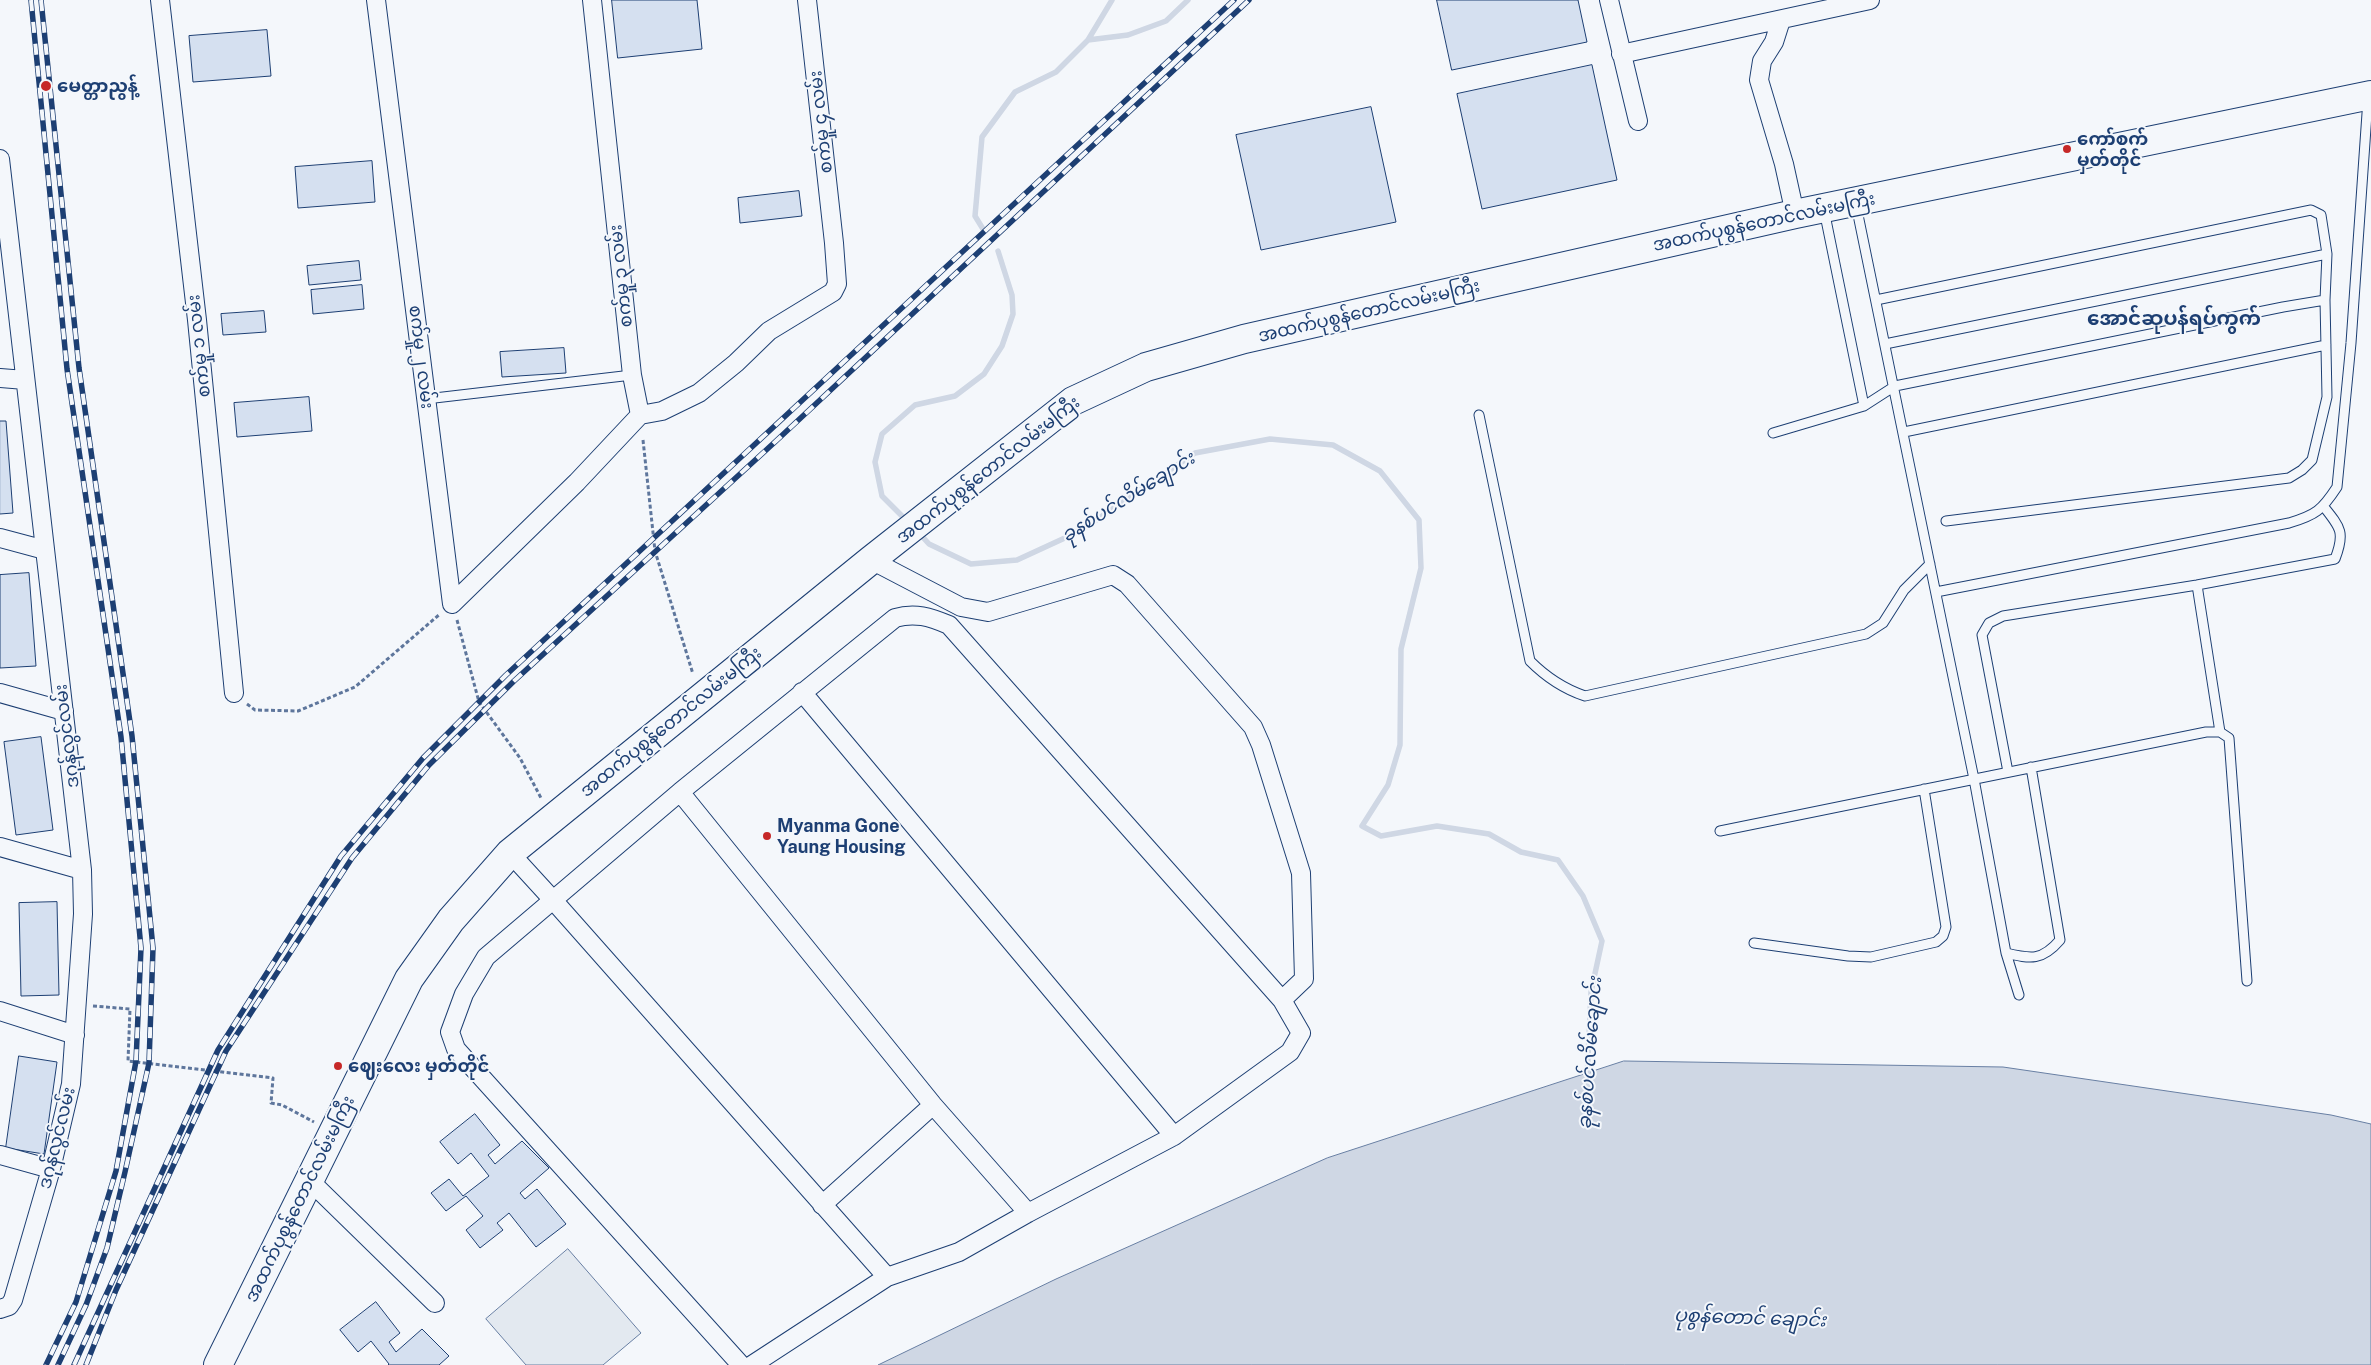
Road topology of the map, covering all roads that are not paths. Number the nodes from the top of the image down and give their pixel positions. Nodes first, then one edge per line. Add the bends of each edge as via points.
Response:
1 (160, 0) edge
2 (376, 0) edge
3 (592, 0) edge
4 (807, 0) edge
5 (1609, 0) edge
6 (1870, 0) edge
7 (1781, 20) junction
8 (1621, 54) junction
9 (2370, 95) edge
10 (1638, 121) dead end
11 (0, 159) edge
12 (1856, 202) junction
13 (1824, 209) junction
14 (1794, 214) junction
15 (3, 218) edge
16 (2327, 254) junction
17 (1876, 300) junction
18 (2325, 300) junction
19 (1885, 344) junction
20 (2326, 345) junction
21 (632, 374) junction
22 (0, 378) edge
23 (25, 380) junction
24 (1895, 386) junction
25 (426, 399) junction
26 (1864, 406) junction
27 (640, 415) junction
28 (1479, 415) dead end
29 (1904, 432) junction
30 (1772, 433) dead end
31 (2324, 507) junction
32 (1946, 521) dead end
33 (0, 538) edge
34 (45, 550) junction
35 (870, 560) junction
36 (1930, 564) junction
37 (2197, 585) junction
38 (1936, 592) junction
39 (802, 692) junction
40 (0, 693) edge
41 (234, 693) road end
42 (64, 711) junction
43 (2220, 732) junction
44 (2031, 767) junction
45 (2008, 772) junction
46 (1974, 779) junction
47 (1924, 790) junction
48 (680, 792) junction
49 (1720, 831) dead end
50 (0, 847) edge
51 (510, 853) junction
52 (82, 870) junction
53 (553, 900) junction
54 (1754, 943) dead end
55 (2006, 953) junction
56 (2247, 981) dead end
57 (2019, 996) dead end
58 (1282, 1000) junction
59 (0, 1011) edge
60 (75, 1035) junction
61 (933, 1105) junction
62 (1174, 1136) junction
63 (0, 1154) edge
64 (51, 1170) junction
65 (308, 1180) junction
66 (822, 1205) junction
67 (1028, 1213) junction
68 (887, 1277) junction
69 (435, 1303) dead end
70 (5, 1308) edge
71 (218, 1365) edge
72 (741, 1365) edge
73 (752, 1365) edge

1 - 41 street, စက်မှု ၁ လမ်း via 197,320
2 - 25 street, စက်မှု ၂ လမ်း
3 - 21 street, စက်မှု ၃ လမ်း
4 - 27 street, စက်မှု ၄ လမ်း via 837,284 828,297 769,330 699,393 662,411
5 - 8 street
6 - 7 street
7 - 8 street
7 - 14 street via 1774,42 1760,67 1759,80 1784,164
8 - 10 street
9 - 12 main road, အထက်ပုစွန်တောင်လမ်းမကြီး
9 - 31 lane via 2337,487
11 - 15 street, ဒဂုန်လွင်လမ်း
12 - 13 main road, အထက်ပုစွန်တောင်လမ်းမကြီး
12 - 17 lane
13 - 14 main road, အထက်ပုစွန်တောင်လမ်းမကြီး
13 - 26 lane
14 - 35 main road, အထက်ပုစွန်တောင်လမ်းမကြီး via 1244,339 1146,367 1073,401
15 - 23 street, ဒဂုန်လွင်လမ်း
16 - 17 lane via 2324,222 2321,214 2311,210
16 - 18 lane
16 - 19 lane
17 - 19 lane
18 - 20 lane
18 - 24 lane
19 - 24 lane
20 - 29 lane
20 - 32 lane via 2327,397 2316,446 2312,460 2289,478
21 - 25 lane
21 - 27 street, စက်မှု ၃ လမ်း
22 - 23 street
23 - 34 street, ဒဂုန်လွင်လမ်း
24 - 26 lane
24 - 29 lane
25 - 27 street, စက်မှု ၂ လမ်း via 452,604 577,482
26 - 30 lane
28 - 36 lane via 1530,661 1568,691 1585,696 1866,634 1883,623 1904,590
29 - 36 lane
31 - 37 lane via 2340,525 2342,541 2335,559
31 - 38 lane via 2311,517 2289,523
33 - 34 street
34 - 42 street, ဒဂုန်လွင်လမ်း
35 - 51 main road, အထက်ပုစွန်တောင်လမ်းမကြီး
35 - 58 street via 961,607 988,612 1113,575 1127,584 1253,727 1261,745 1301,872 1304,979
36 - 38 lane
37 - 43 lane
37 - 45 lane via 2003,616 1989,622 1982,635
38 - 46 lane
39 - 48 street
39 - 58 street via 895,618 918,615 949,625
39 - 62 street
40 - 42 street
42 - 52 street, ဒဂုန်လွင်လမ်း
43 - 44 lane via 2206,732
43 - 56 lane via 2229,738
44 - 45 lane
44 - 55 lane via 2060,940 2047,954 2036,957 2024,958
45 - 46 lane
46 - 47 lane
46 - 55 lane
47 - 49 lane
47 - 54 lane via 1946,926 1943,936 1936,942 1871,957
48 - 53 street
48 - 61 street
50 - 52 street
51 - 53 street
51 - 65 main road, အထက်ပုစွန်တောင်လမ်းမကြီး via 451,920 409,979
52 - 60 street, ဒဂုန်လွင်လမ်း via 83,914
53 - 66 street
53 - 72 street via 486,957 464,994 450,1032 456,1049
55 - 57 lane
58 - 62 street via 1301,1033 1290,1052
59 - 60 street
60 - 64 street, ဒဂုန်လွင်လမ်း via 71,1084
61 - 66 street
61 - 67 street
62 - 67 street
63 - 64 street
64 - 70 street, ဒဂုန်လွင်လမ်း via 13,1300
65 - 69 street
65 - 71 main road, အထက်ပုစွန်တောင်လမ်းမကြီး
66 - 68 street
67 - 68 street via 959,1252
68 - 73 street

